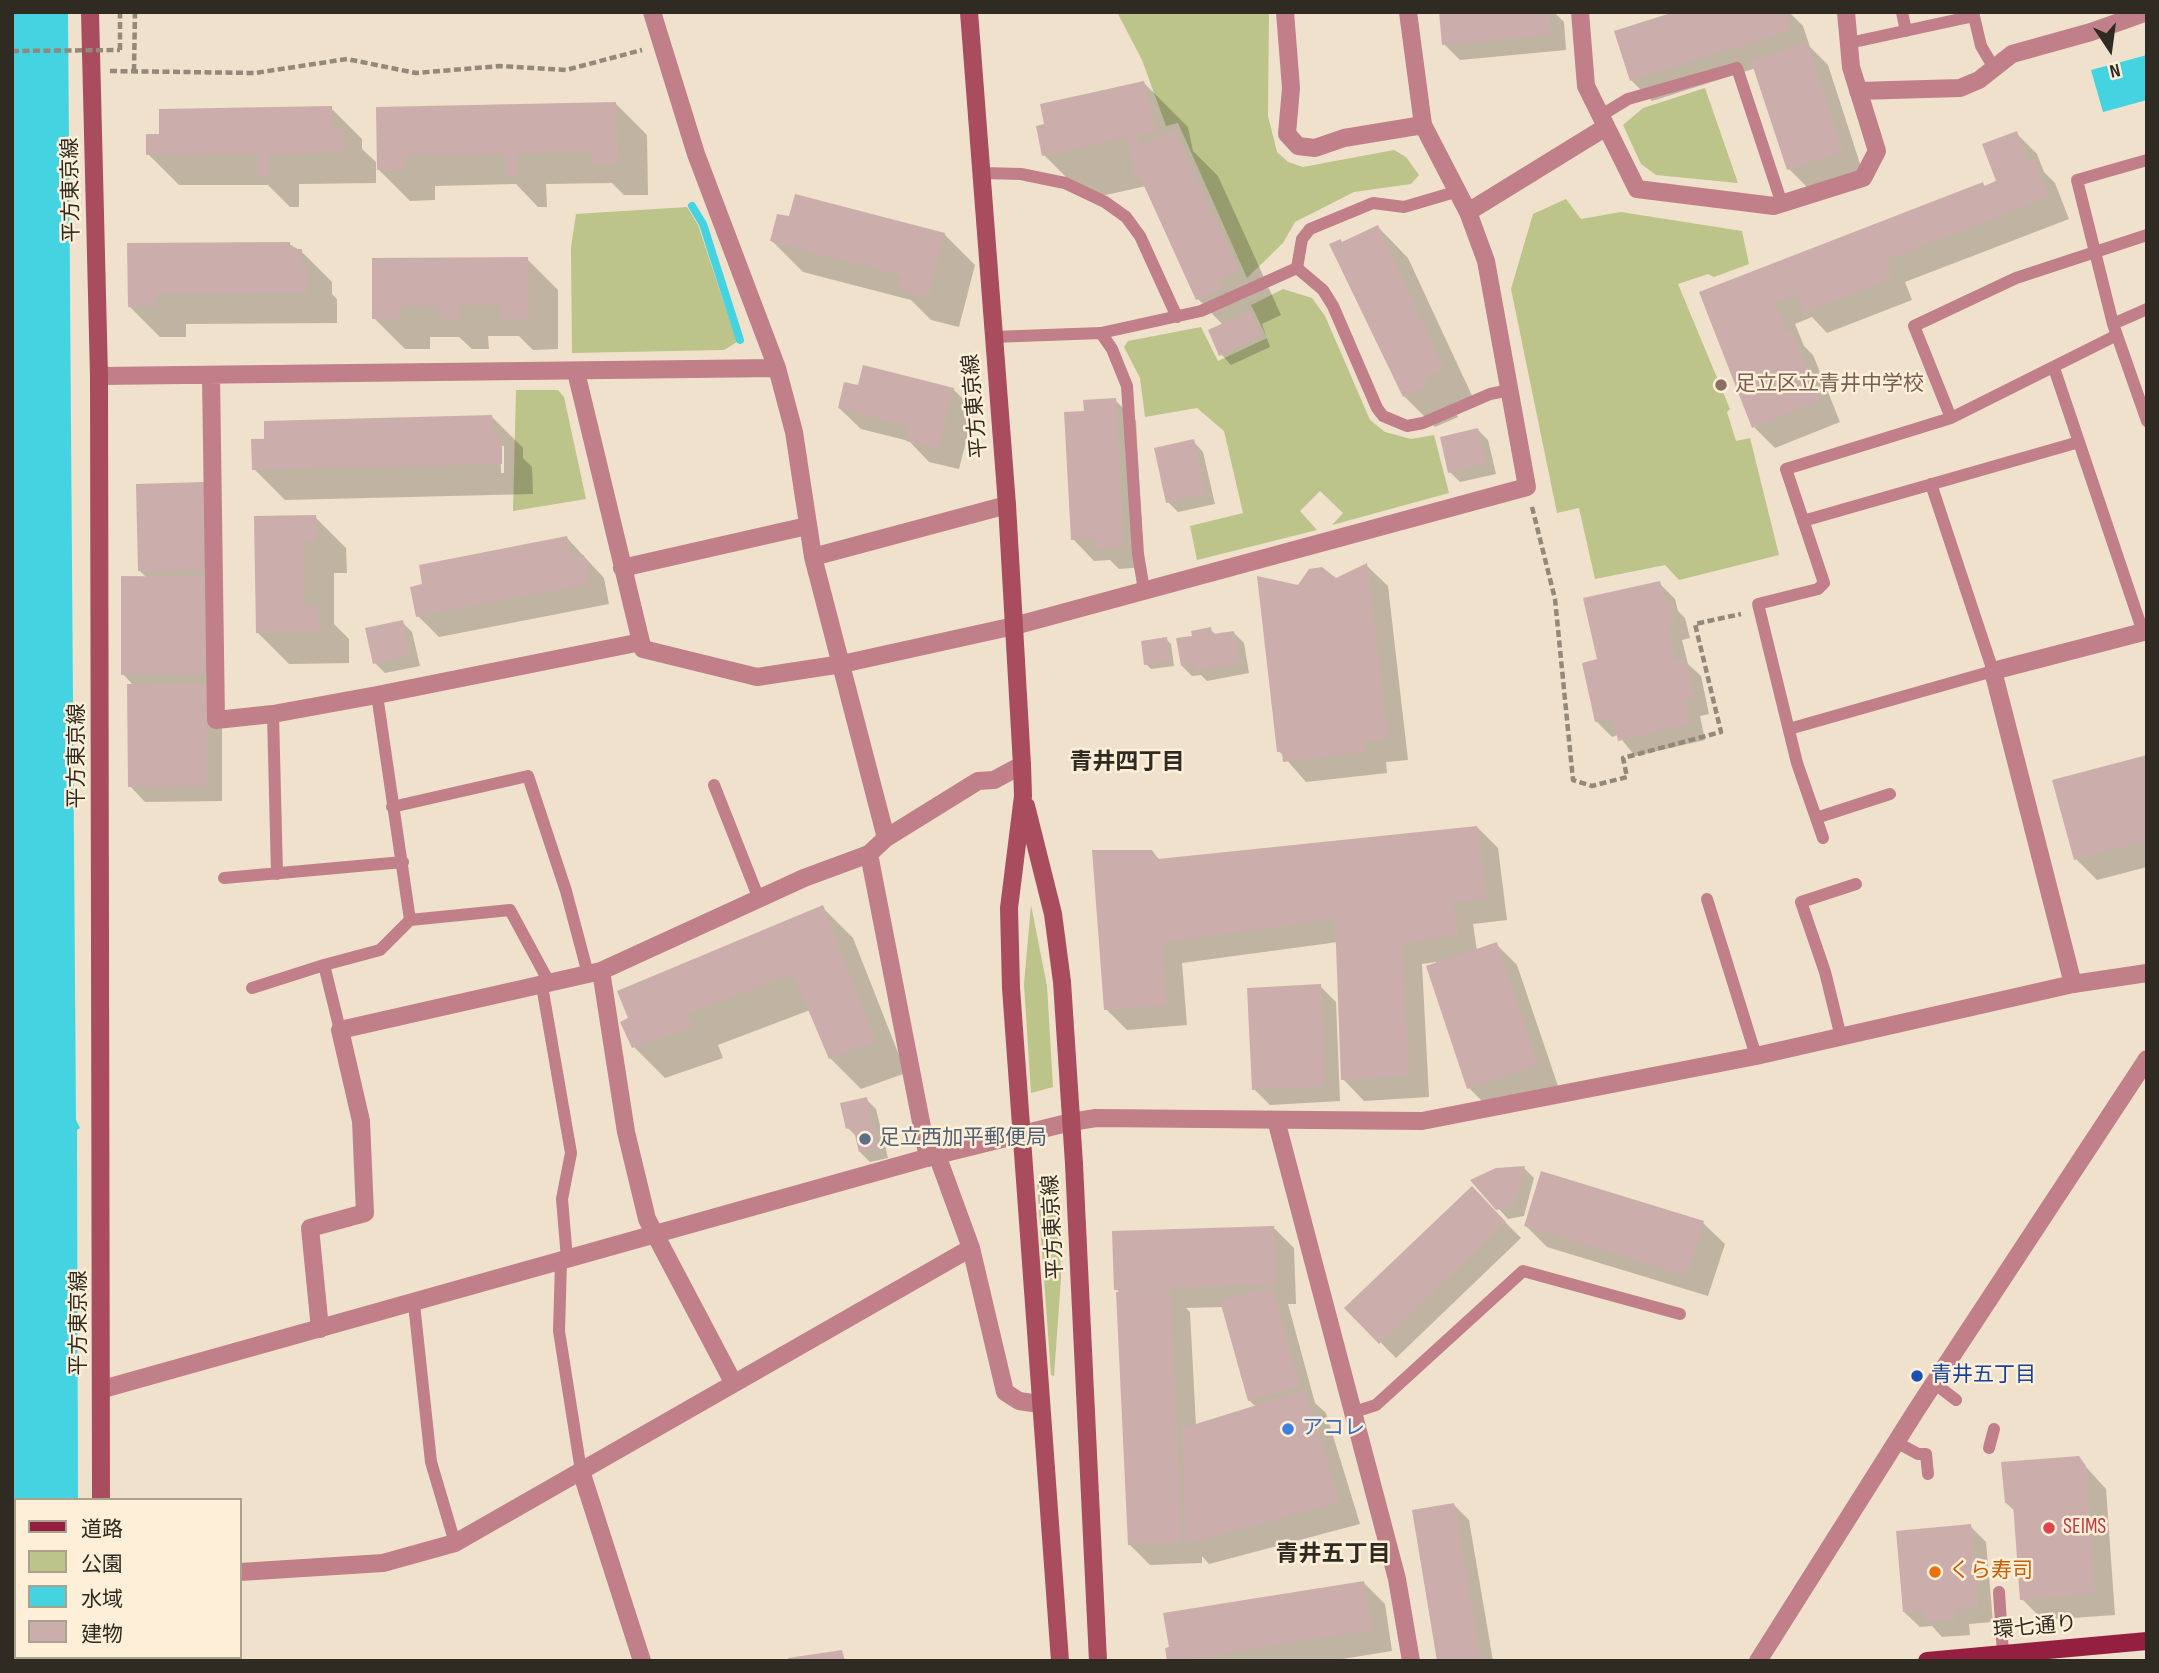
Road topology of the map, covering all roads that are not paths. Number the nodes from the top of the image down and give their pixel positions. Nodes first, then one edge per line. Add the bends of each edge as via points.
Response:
1 (90, 12) edge
2 (652, 12) edge
3 (969, 12) edge
4 (1285, 12) edge
5 (1408, 12) edge
6 (1580, 12) edge
7 (1846, 12) edge
8 (1902, 12) edge
9 (2147, 12) edge
10 (1974, 14) edge
11 (1906, 31) junction
12 (1849, 43) junction
13 (1994, 68) junction
14 (1858, 91) junction
15 (1603, 121) junction
16 (1423, 125) junction
17 (2147, 160) edge
18 (983, 173) junction
19 (1455, 192) junction
20 (1782, 204) junction
21 (1468, 212) junction
22 (2147, 235) edge
23 (2095, 251) junction
24 (1297, 268) junction
25 (2147, 309) edge
26 (1177, 317) junction
27 (2115, 329) junction
28 (1101, 333) junction
29 (993, 337) junction
30 (777, 368) junction
31 (2054, 368) junction
32 (576, 372) junction
33 (99, 376) junction
34 (211, 376) junction
35 (2140, 384) edge
36 (1510, 390) junction
37 (1951, 418) junction
38 (2147, 421) edge
39 (2079, 442) junction
40 (1931, 484) junction
41 (1007, 505) junction
42 (1803, 521) junction
43 (807, 526) junction
44 (813, 557) junction
45 (622, 568) junction
46 (1144, 590) junction
47 (1014, 626) junction
48 (2145, 632) edge
49 (641, 642) junction
50 (842, 664) junction
51 (1993, 671) junction
52 (377, 695) junction
53 (273, 714) junction
54 (1790, 729) junction
55 (1022, 765) junction
56 (715, 785) dead end
57 (1890, 794) dead end
58 (1023, 796) junction
59 (393, 807) junction
60 (1816, 818) junction
61 (886, 838) junction
62 (1823, 838) dead end
63 (869, 854) junction
64 (403, 862) junction
65 (277, 874) junction
66 (224, 878) dead end
67 (1856, 884) dead end
68 (759, 899) junction
69 (1707, 899) dead end
70 (410, 920) junction
71 (324, 965) junction
72 (595, 973) junction
73 (2147, 973) edge
74 (2073, 984) junction
75 (546, 985) junction
76 (252, 988) dead end
77 (340, 1030) junction
78 (1841, 1037) junction
79 (1756, 1056) junction
80 (2147, 1059) edge
81 (1276, 1120) junction
82 (1071, 1122) junction
83 (1022, 1134) junction
84 (933, 1157) junction
85 (656, 1236) junction
86 (971, 1248) junction
87 (564, 1261) junction
88 (414, 1304) junction
89 (1680, 1314) dead end
90 (320, 1329) junction
91 (733, 1382) junction
92 (1934, 1383) junction
93 (103, 1390) junction
94 (1955, 1400) dead end
95 (1039, 1405) junction
96 (1351, 1413) junction
97 (1994, 1429) dead end
98 (1896, 1442) junction
99 (1989, 1448) dead end
100 (582, 1471) junction
101 (1928, 1475) dead end
102 (101, 1498) edge
103 (456, 1543) junction
104 (242, 1572) edge
105 (1999, 1592) dead end
106 (2147, 1641) edge
107 (2003, 1654) junction
108 (642, 1661) edge
109 (1060, 1661) edge
110 (1097, 1661) edge
111 (1410, 1661) edge
112 (1758, 1661) edge
113 (1927, 1661) edge

1 - 33 main road, 平方東京線
2 - 30 street via 696,154
3 - 18 main road, 平方東京線
4 - 16 street via 1291,88 1287,134 1298,146 1315,148 1344,138
5 - 16 street
6 - 15 street via 1586,86
7 - 12 street
8 - 11 lane
9 - 13 street via 2012,54
10 - 11 lane
10 - 13 lane via 1981,46
11 - 12 lane
12 - 14 street
13 - 14 street via 1960,88
14 - 20 street via 1877,151 1863,178
15 - 20 street via 1637,189
15 - 20 lane via 1628,99 1737,68
15 - 21 street
16 - 19 street
17 - 23 lane via 2077,180
18 - 26 lane via 1021,174 1065,183 1126,217 1140,236
18 - 29 main road, 平方東京線
19 - 21 street
19 - 24 lane via 1404,207 1373,203 1310,229 1302,239
21 - 36 street via 1486,261
22 - 23 lane
23 - 27 lane
23 - 37 lane via 2016,278 1914,326
24 - 26 lane via 1201,311
24 - 36 lane via 1334,306 1383,416 1407,426 1423,423
25 - 27 lane
26 - 28 lane
27 - 31 lane
27 - 35 lane
28 - 29 lane
28 - 46 lane via 1127,387
29 - 41 main road, 平方東京線
30 - 32 street
30 - 43 street via 794,432
31 - 37 lane
31 - 39 lane
32 - 34 street
32 - 45 street
33 - 34 street
33 - 93 main road, 平方東京線
34 - 53 street via 216,720
35 - 38 lane
36 - 46 street via 1527,487
37 - 42 lane via 1786,469
39 - 40 lane
39 - 48 lane
40 - 42 lane
40 - 51 lane
41 - 44 street
41 - 47 main road, 平方東京線
42 - 54 lane via 1824,583 1818,589 1758,604
43 - 44 street
43 - 45 street
44 - 50 street via 837,659
45 - 49 street
46 - 47 street
47 - 50 street
47 - 55 main road, 平方東京線
48 - 51 street
49 - 50 street via 643,649 757,677
49 - 52 street
50 - 61 street
51 - 54 lane
51 - 74 street
52 - 53 street
52 - 59 lane
53 - 65 lane
54 - 60 lane
55 - 58 main road, 平方東京線
55 - 61 street via 994,779 978,781
56 - 68 lane
57 - 60 lane
58 - 82 main road, 平方東京線 via 1053,914
58 - 83 main road, 平方東京線 via 1009,908
59 - 64 lane
59 - 72 lane via 528,776
60 - 62 lane
61 - 63 street
63 - 68 street
63 - 84 street
64 - 65 lane
64 - 70 lane
65 - 66 lane
67 - 78 lane via 1801,902
68 - 72 street
69 - 79 lane
70 - 71 lane via 380,950
70 - 75 lane via 510,910
71 - 76 lane
71 - 77 lane
72 - 75 street
72 - 85 street via 626,1132 647,1219
73 - 74 street
74 - 78 street
75 - 77 street
75 - 87 lane via 571,1153 562,1199
77 - 90 street via 361,1121 365,1213 310,1228
78 - 79 street
79 - 81 street via 1422,1121
80 - 92 street
81 - 82 street via 1096,1118
81 - 96 street
82 - 83 street
82 - 110 main road, 平方東京線
83 - 84 street
83 - 95 main road, 平方東京線
84 - 85 street
84 - 86 street
85 - 87 street
85 - 91 street
86 - 91 street
86 - 95 street via 1005,1392
87 - 88 street
87 - 100 lane via 559,1331
88 - 90 street
88 - 103 lane via 430,1462
89 - 96 lane via 1523,1271 1376,1405
90 - 93 street
91 - 100 street
92 - 94 lane
92 - 98 street
93 - 102 main road, 平方東京線
95 - 109 main road, 平方東京線
96 - 111 street via 1397,1579
97 - 99 lane
98 - 101 lane via 1926,1454
98 - 112 street
100 - 103 street
100 - 108 street
103 - 104 street via 383,1563
105 - 107 lane
106 - 107 main road, 環七通り
107 - 113 main road, 環七通り

